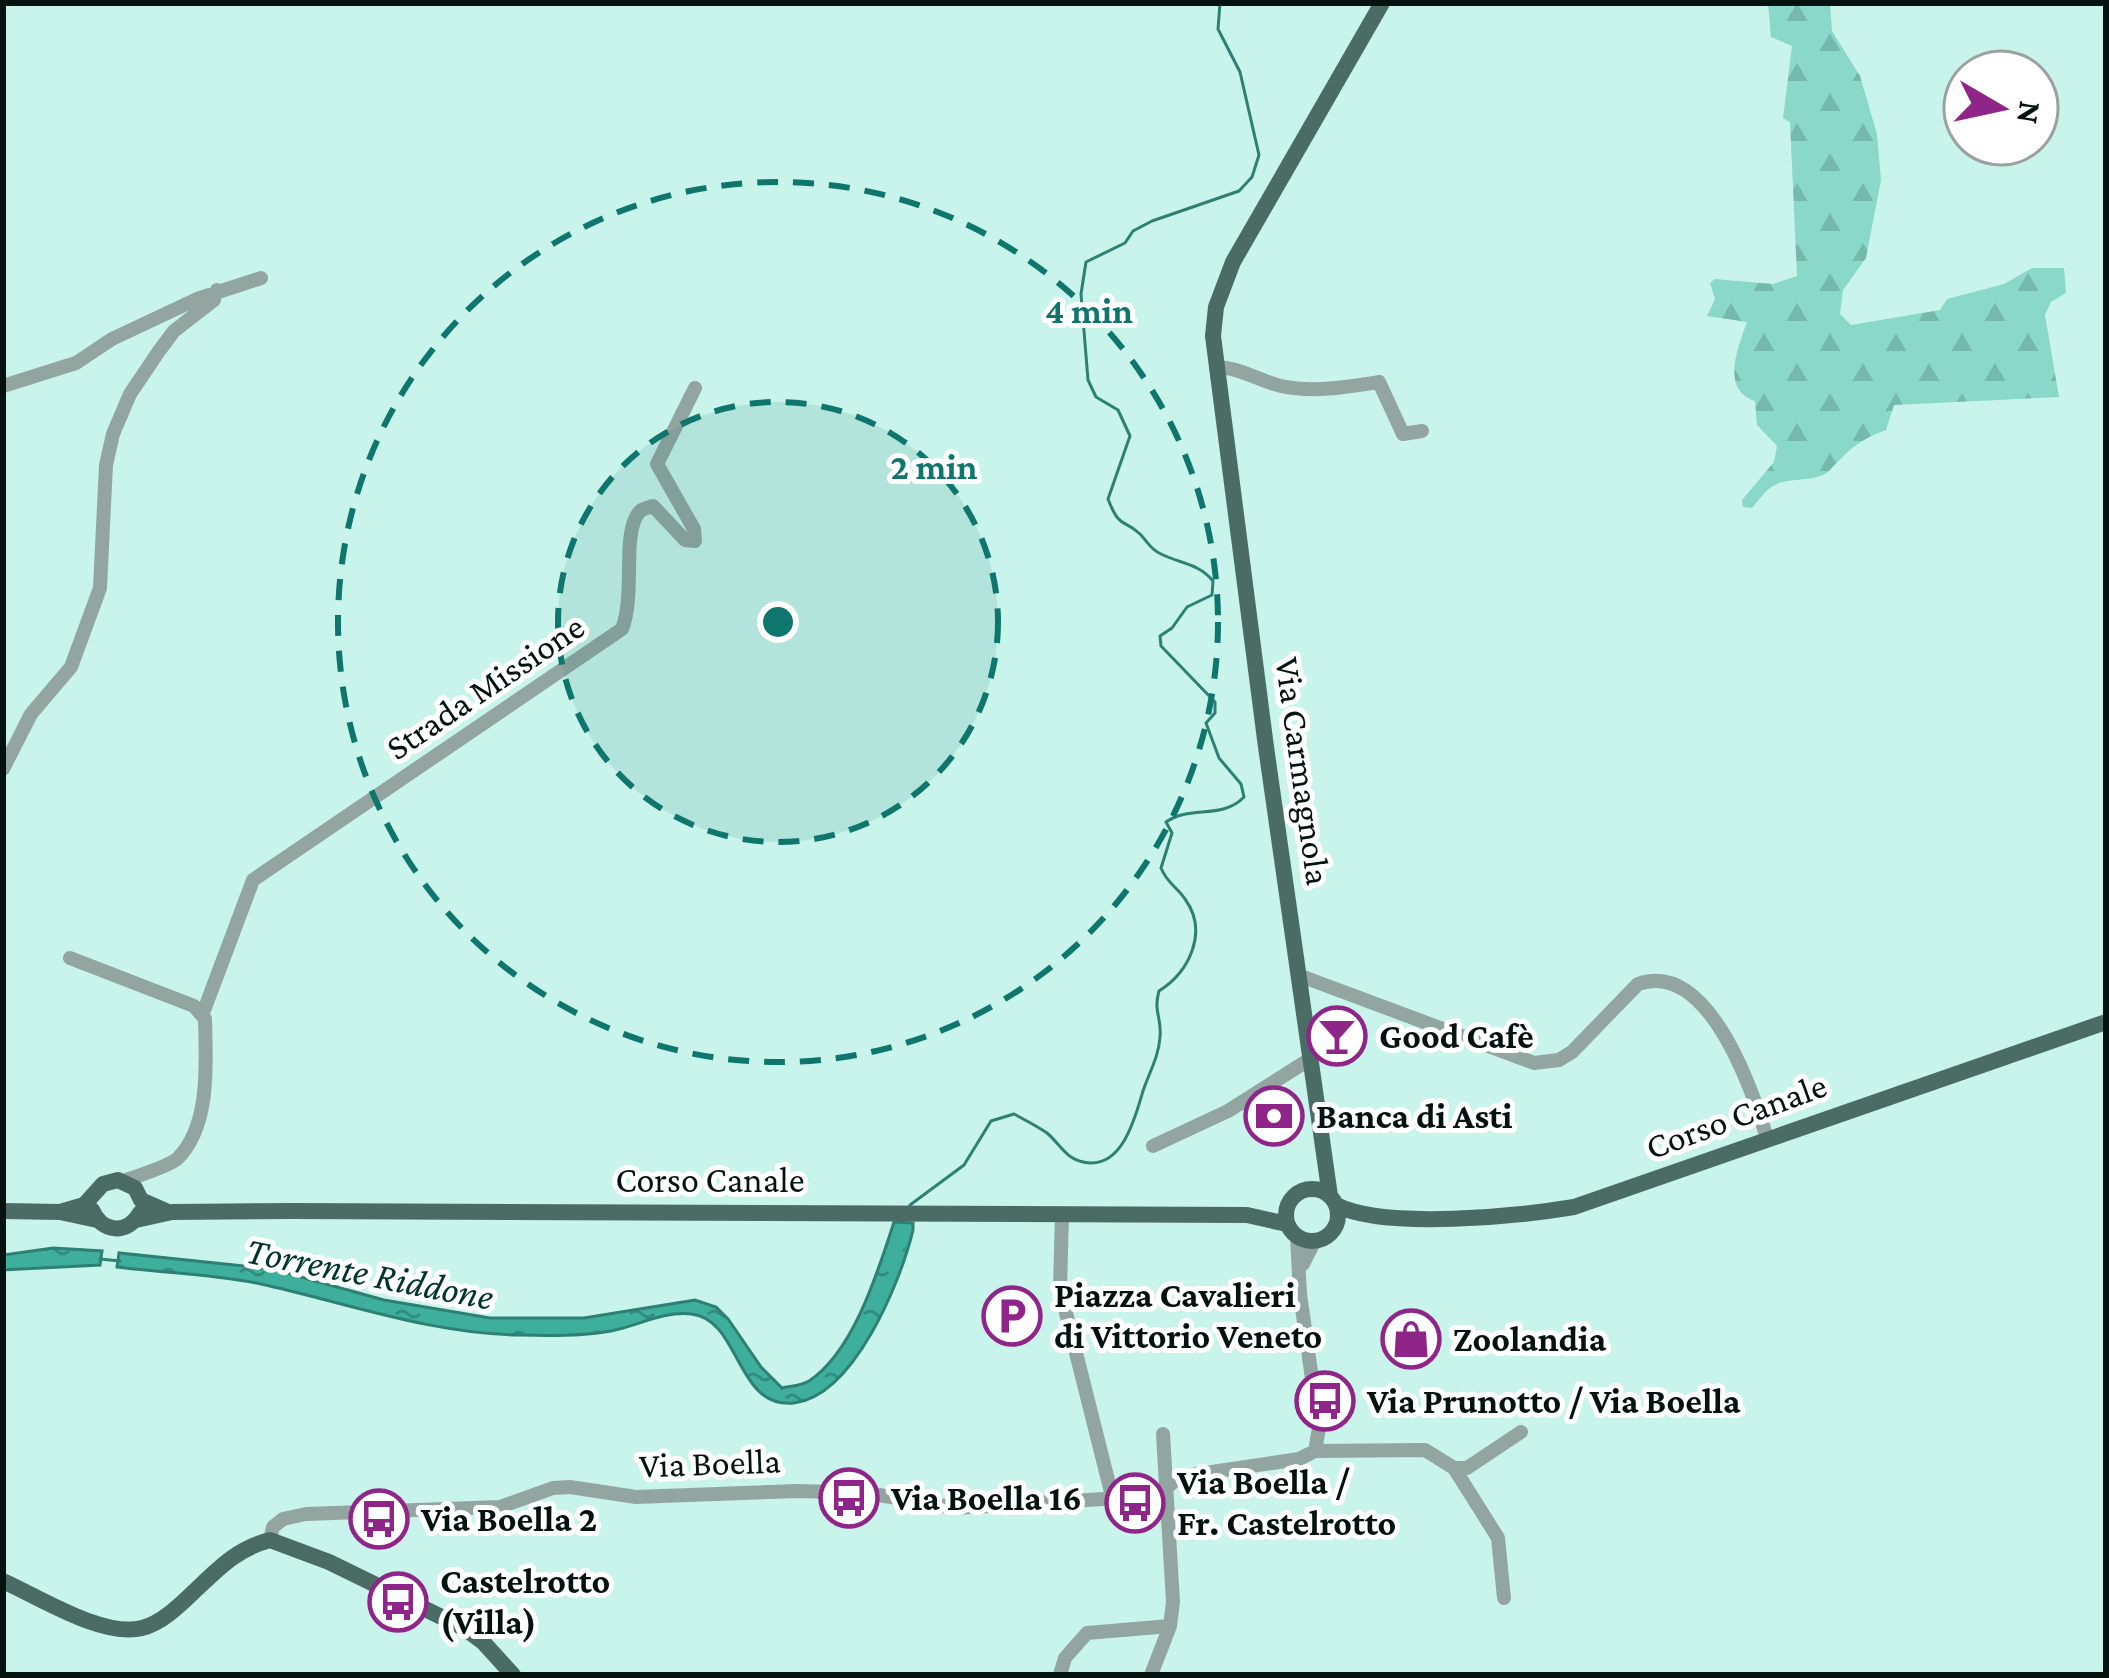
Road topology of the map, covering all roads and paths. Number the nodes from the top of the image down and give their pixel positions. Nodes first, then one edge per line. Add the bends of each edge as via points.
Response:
1 (1382, 3) edge
2 (262, 278) dead end
3 (217, 290) junction
4 (1216, 367) junction
5 (3, 386) edge
6 (695, 388) dead end
7 (1422, 430) dead end
8 (3, 770) edge
9 (70, 958) dead end
10 (1298, 975) junction
11 (203, 1013) junction
12 (2106, 1022) edge
13 (1310, 1059) junction
14 (1767, 1138) junction
15 (1153, 1146) dead end
16 (1322, 1150) junction
17 (150, 1169) junction
18 (123, 1181) junction
19 (1310, 1189) junction
20 (140, 1198) junction
21 (92, 1199) junction
22 (1333, 1200) junction
23 (3, 1211) edge
24 (60, 1212) junction
25 (172, 1212) junction
26 (1062, 1214) junction
27 (1378, 1216) junction
28 (97, 1220) junction
29 (136, 1220) junction
30 (1296, 1227) junction
31 (1335, 1228) junction
32 (1521, 1432) dead end
33 (1163, 1433) dead end
34 (1315, 1451) junction
35 (1454, 1468) junction
36 (1166, 1489) junction
37 (1113, 1500) junction
38 (270, 1540) junction
39 (3, 1581) edge
40 (1504, 1598) dead end
41 (1170, 1626) junction
42 (513, 1675) edge
43 (1060, 1675) edge
44 (1150, 1675) edge

1 - 4 main road, Via Carmagnola via 1223,283
2 - 3 street
3 - 5 street via 76,363
3 - 8 street via 174,331 112,434 104,556 90,619 71,667 31,714
4 - 7 street via 1300,388 1379,382 1403,434
4 - 10 main road, Via Carmagnola
6 - 11 street, Strada Missione via 656,464 694,541 659,509 644,508 634,523 622,629 254,880
9 - 11 street
10 - 13 main road, Via Carmagnola
10 - 14 street via 1544,1064 1572,1052 1638,984 1675,983 1741,1063
11 - 17 street, Strada Missione via 201,1113 178,1157
12 - 14 main road, Corso Canale
13 - 15 street
13 - 16 main road, Via Carmagnola
14 - 27 main road, Corso Canale via 1574,1207 1490,1217
16 - 19 main road, Via Carmagnola
16 - 22 main road, Via Carmagnola
17 - 18 street, Strada Missione
17 - 20 street, Strada Missione
18 - 20 main road, Corso Canale
18 - 21 main road, Corso Canale via 103,1184
19 - 22 main road, Corso Canale
19 - 30 main road via 1296,1195
20 - 25 main road, Corso Canale
20 - 29 main road
21 - 24 main road, Corso Canale
21 - 28 main road
22 - 27 main road, Corso Canale
22 - 31 main road
23 - 24 main road, Corso Canale
24 - 28 main road, Corso Canale
25 - 26 main road, Corso Canale
25 - 29 main road, Corso Canale
26 - 30 main road, Corso Canale via 1247,1215
26 - 37 street via 1060,1289
27 - 31 main road, Corso Canale
28 - 29 main road, Corso Canale via 115,1229
30 - 31 main road, Corso Canale
30 - 34 street
32 - 35 street via 1467,1468
33 - 36 street
34 - 35 street, Via Boella via 1425,1450
34 - 36 street, Via Boella via 1178,1477
35 - 40 street via 1498,1538
36 - 37 street, Via Boella
36 - 41 street
37 - 38 street, Via Boella via 956,1508 867,1493 636,1498 570,1487 500,1507 306,1514 283,1519
38 - 39 main road via 231,1556 141,1629 96,1624
38 - 42 main road via 464,1628
41 - 43 street via 1087,1634
41 - 44 street

